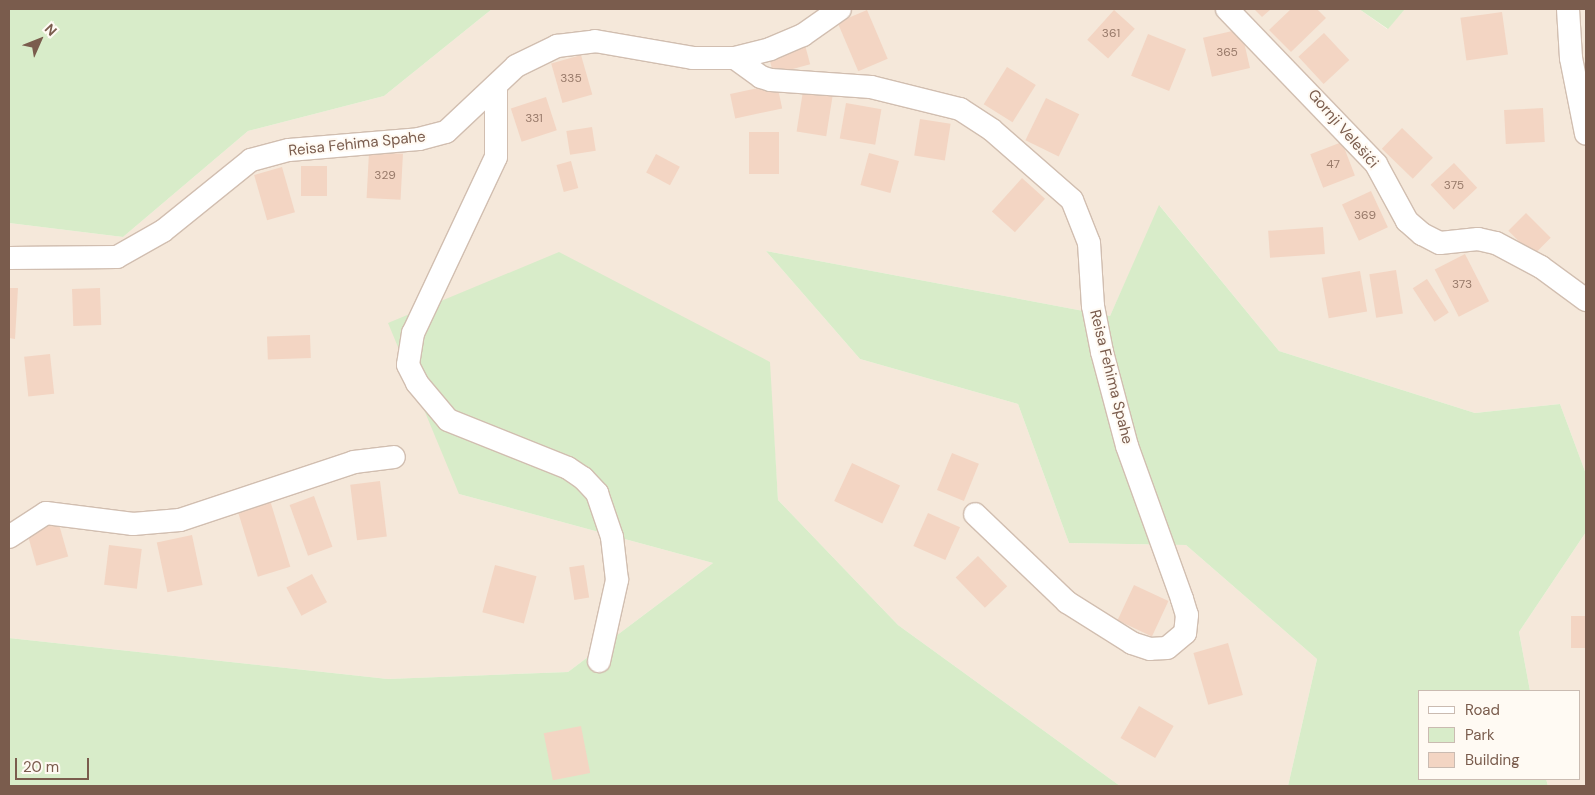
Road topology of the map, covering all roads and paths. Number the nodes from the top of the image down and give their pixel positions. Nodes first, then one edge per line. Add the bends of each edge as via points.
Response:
1 (840, 9) edge
2 (1227, 9) edge
3 (1568, 9) edge
4 (735, 58) junction
5 (496, 86) junction
6 (1586, 134) edge
7 (9, 258) edge
8 (1586, 300) edge
9 (394, 457) dead end
10 (975, 514) dead end
11 (9, 537) edge
12 (599, 661) dead end

1 - 4 street, Reisa Fehima Spahe via 803,35 770,49
2 - 8 street, Gornji Velešići via 1376,164 1407,221 1422,234 1440,243 1478,239 1496,244 1541,267
3 - 6 street via 1571,58
4 - 5 street, Reisa Fehima Spahe via 693,58 648,48 576,41 536,54
4 - 10 street, Reisa Fehima Spahe via 761,77 771,80 871,87 960,109 992,130 1072,200 1089,243 1093,306 1102,352 1127,446 1185,607 1185,633 1167,648 1150,649 1132,643 1067,602
5 - 7 street, Reisa Fehima Spahe via 466,117 435,136 289,150 251,160 163,232 117,256
5 - 12 street via 496,157 413,333 408,365 416,383 448,420 568,468 597,493 612,537 617,580
9 - 11 street via 337,467 180,520 133,524 46,513

